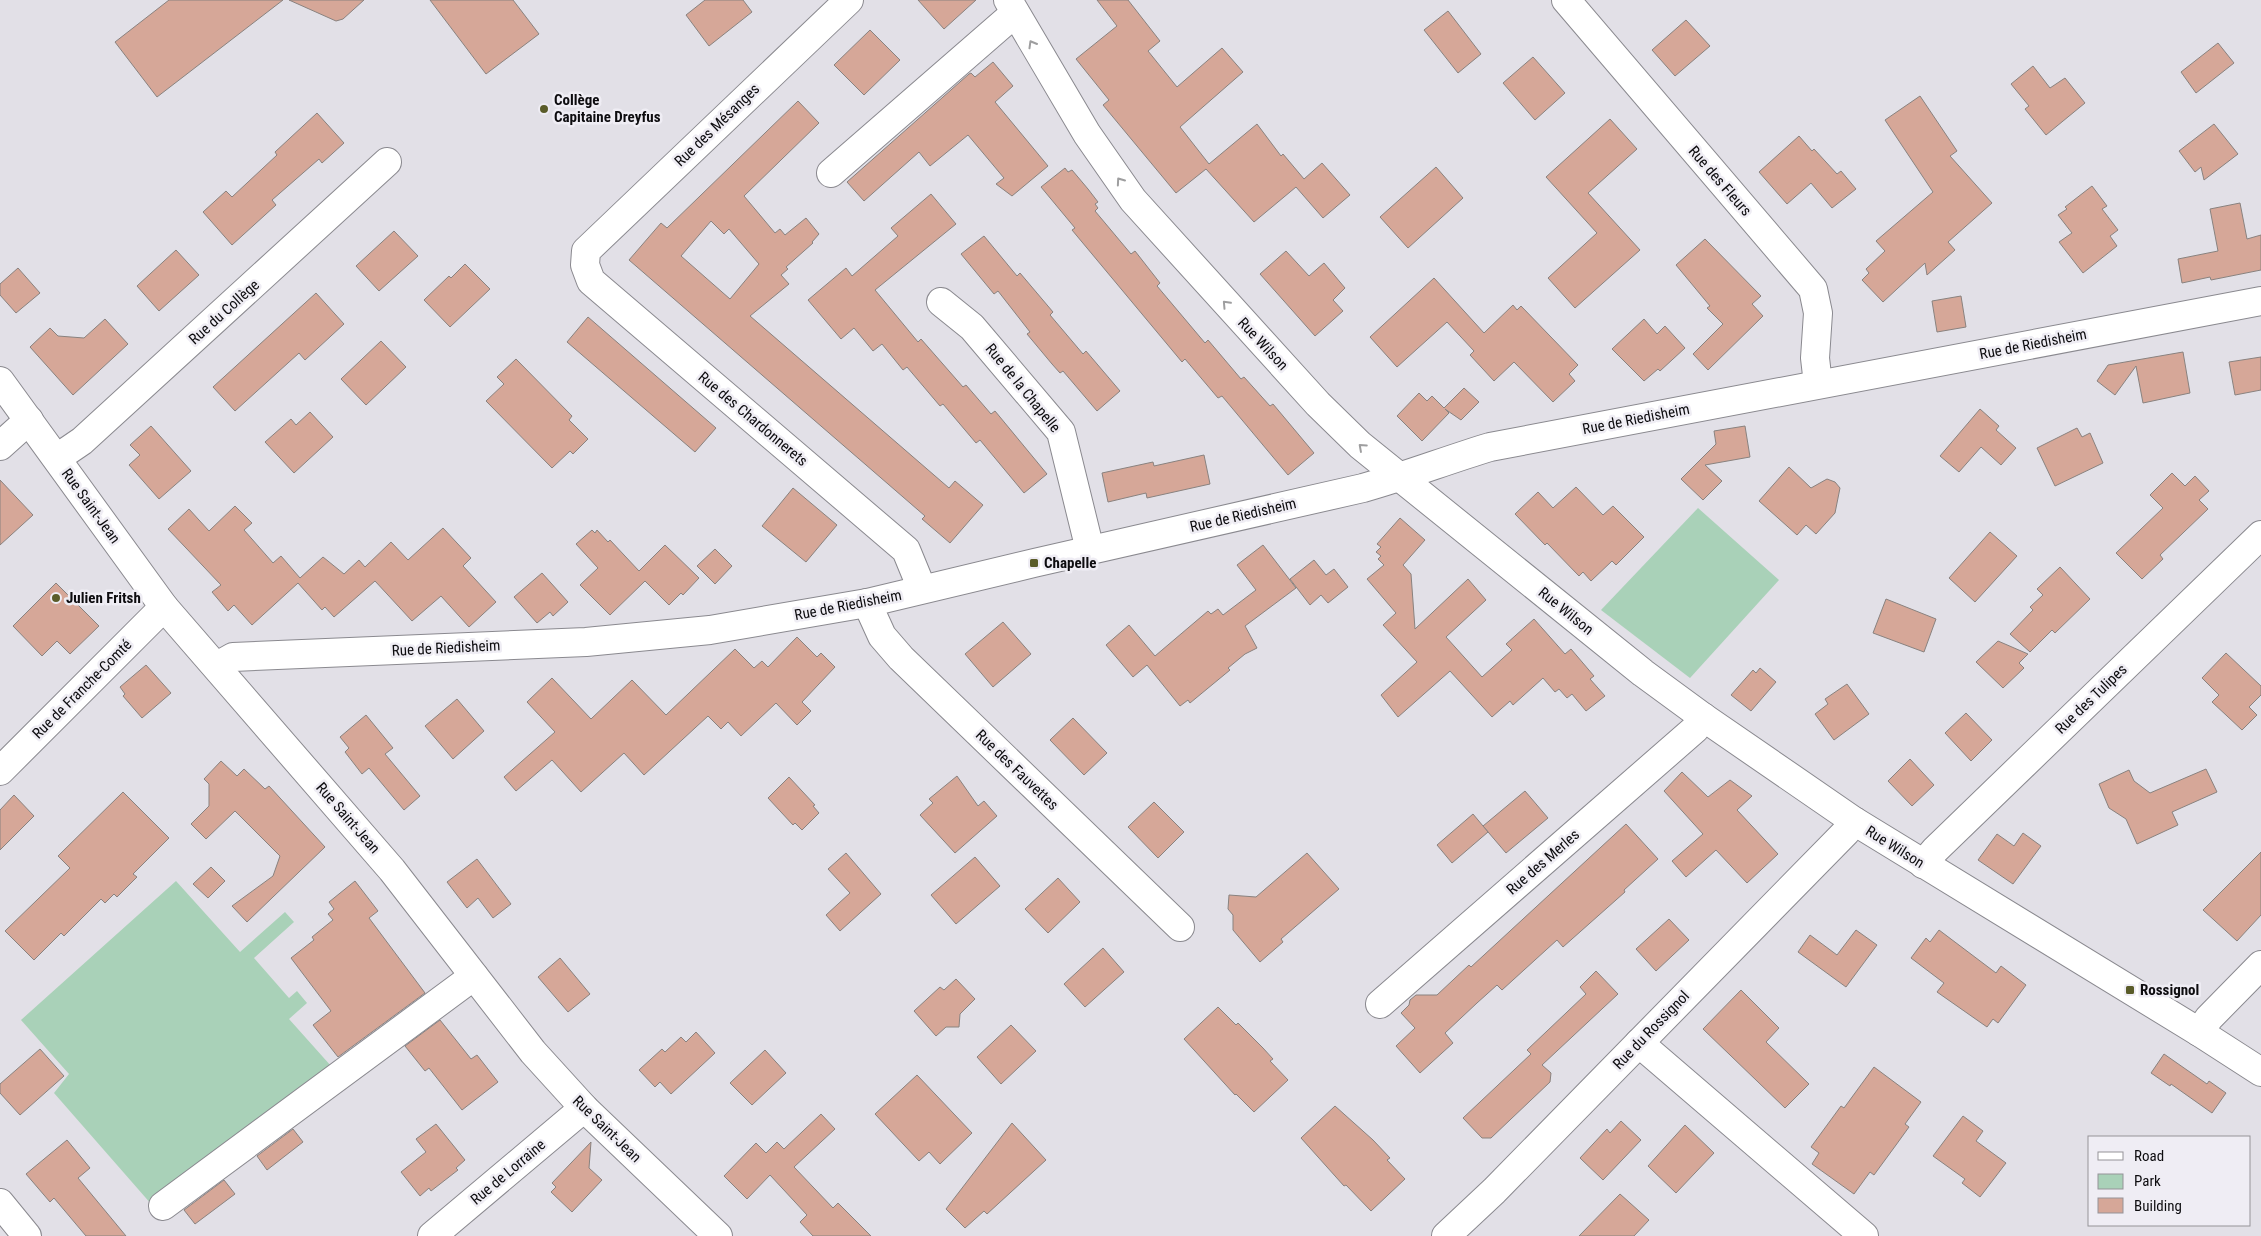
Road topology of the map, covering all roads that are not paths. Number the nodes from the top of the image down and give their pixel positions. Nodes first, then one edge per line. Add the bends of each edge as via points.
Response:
1 (849, 0) edge
2 (1566, 0) edge
3 (1015, 5) edge
4 (387, 162) dead end
5 (832, 173) dead end
6 (586, 250) joint
7 (2261, 301) edge
8 (941, 302) dead end
9 (0, 381) edge
10 (1818, 384) junction
11 (29, 420) junction
12 (0, 446) edge
13 (57, 458) junction
14 (1399, 478) junction
15 (2261, 535) edge
16 (1090, 550) junction
17 (922, 589) junction
18 (867, 604) junction
19 (164, 607) junction
20 (217, 666) junction
21 (1703, 717) junction
22 (0, 771) edge
23 (1854, 821) junction
24 (1924, 864) junction
25 (1180, 927) dead end
26 (2261, 965) edge
27 (474, 976) junction
28 (1380, 1004) dead end
29 (2199, 1032) junction
30 (1639, 1043) junction
31 (2261, 1072) edge
32 (584, 1108) junction
33 (0, 1203) edge
34 (163, 1206) dead end
35 (438, 1234) edge
36 (27, 1236) edge
37 (718, 1236) edge
38 (1446, 1236) edge
39 (1864, 1236) edge

1 - 6 street, Rue des Mésanges
2 - 10 street, Rue des Fleurs via 1813,289 1818,313 1815,358
3 - 5 street
14 -> 3 street, Rue Wilson via 1318,404 1133,200 1087,134
4 - 13 street, Rue du Collège via 82,441
6 - 17 street, Rue des Chardonnerets via 585,265 591,281 906,550
7 - 10 street, Rue de Riedisheim
8 - 16 street, Rue de la Chapelle via 972,327 1061,432
9 - 11 street, Rue Saint-Jean
10 - 14 street, Rue de Riedisheim via 1490,447
11 - 12 street
11 - 13 street, Rue Saint-Jean
13 - 19 street, Rue Saint-Jean
14 - 16 street, Rue de Riedisheim
14 - 21 street, Rue Wilson
15 - 24 street, Rue des Tulipes
16 - 17 street, Rue de Riedisheim
17 - 18 street, Rue de Riedisheim
18 - 20 street, Rue de Riedisheim via 710,630 586,642 233,657
18 - 25 street, Rue des Fauvettes via 882,636 901,658
19 - 20 street, Rue Saint-Jean
19 - 22 street, Rue de Franche-Comté
20 - 27 street, Rue Saint-Jean via 392,870
21 - 23 street, Rue Wilson
21 - 28 street, Rue des Merles via 1695,729
23 - 24 street, Rue Wilson
23 - 30 street, Rue du Rossignol
24 - 29 street, Rue Wilson
26 - 29 street
27 - 32 street, Rue Saint-Jean via 533,1052
27 - 34 street
29 - 31 street, Rue Wilson
30 - 38 street, Rue du Rossignol
30 - 39 street
32 - 35 street, Rue de Lorraine
32 - 37 street, Rue Saint-Jean
33 - 36 street

